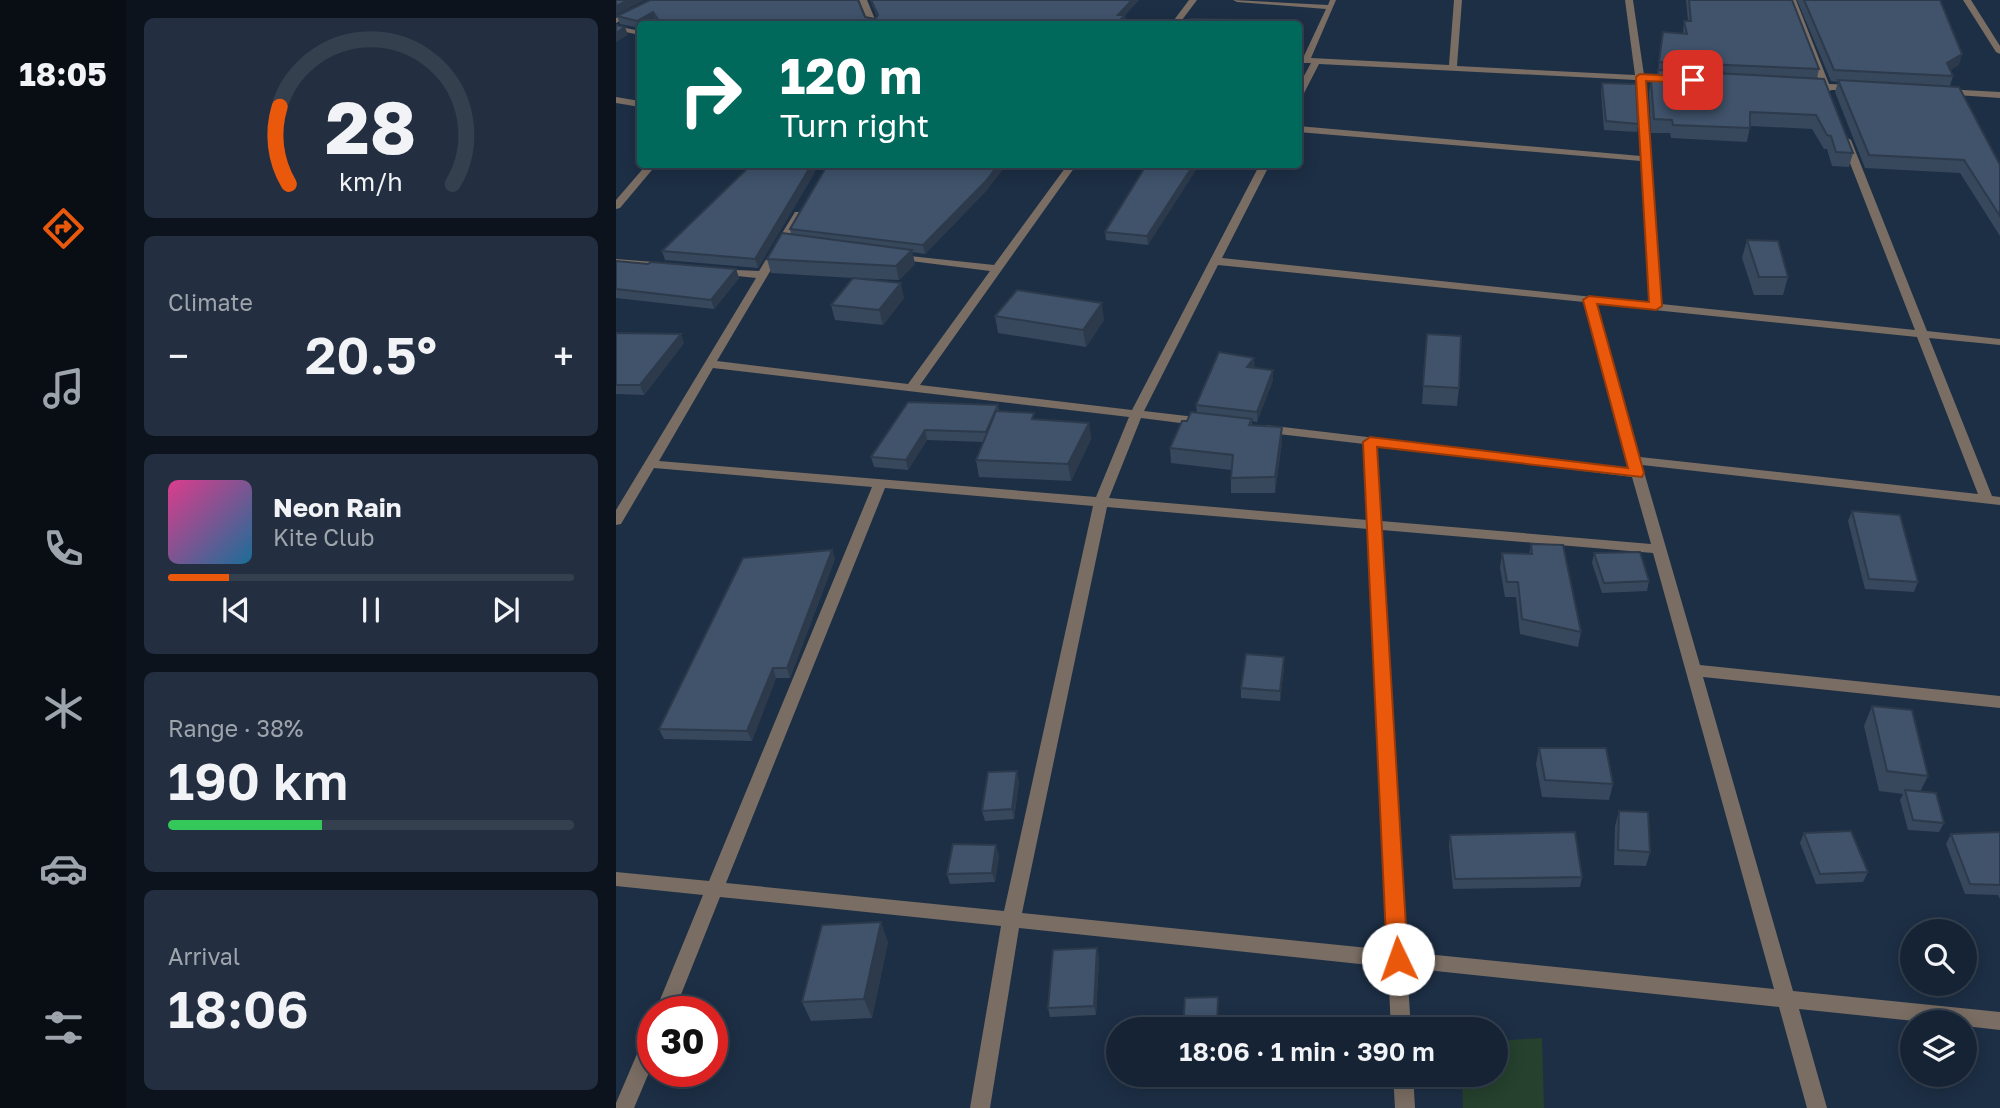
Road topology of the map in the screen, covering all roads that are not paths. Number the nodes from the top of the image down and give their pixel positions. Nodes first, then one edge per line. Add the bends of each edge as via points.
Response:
1 (657, 0) edge
2 (863, 0) edge
3 (1193, 0) edge
4 (1237, 0) edge
5 (1458, 0) edge
6 (1629, 0) edge
7 (1792, 0) edge
8 (1967, 0) edge
9 (1332, 4) edge
10 (616, 21) edge
11 (872, 21) edge
12 (1177, 21) edge
13 (616, 28) edge
14 (637, 32) edge
15 (2000, 52) edge
16 (1307, 61) edge
17 (1453, 68) junction
18 (1640, 77) junction
19 (1680, 79) edge
20 (1302, 81) edge
21 (1799, 85) edge
22 (1825, 86) junction
23 (1866, 88) edge
24 (1933, 92) edge
25 (2000, 95) edge
26 (1830, 99) edge
27 (616, 100) edge
28 (637, 104) edge
29 (1840, 124) edge
30 (1302, 129) edge
31 (1646, 159) junction
32 (649, 168) edge
33 (1070, 168) edge
34 (1263, 168) edge
35 (808, 198) edge
36 (616, 206) edge
37 (783, 242) junction
38 (796, 244) edge
39 (877, 254) edge
40 (616, 261) edge
41 (1215, 261) junction
42 (683, 267) edge
43 (998, 269) junction
44 (710, 270) edge
45 (764, 275) junction
46 (1589, 300) junction
47 (1656, 306) junction
48 (1923, 334) junction
49 (2000, 342) edge
50 (712, 364) junction
51 (912, 387) junction
52 (1136, 414) junction
53 (1219, 424) edge
54 (1246, 427) edge
55 (1370, 442) junction
56 (652, 464) junction
57 (1635, 467) junction
58 (880, 484) junction
59 (1994, 501) edge
60 (1101, 502) junction
61 (616, 522) edge
62 (1374, 525) junction
63 (1658, 549) junction
64 (1692, 670) junction
65 (2000, 702) edge
66 (616, 879) edge
67 (714, 889) junction
68 (1011, 919) junction
69 (1398, 959) junction
70 (671, 996) edge
71 (1786, 999) junction
72 (1400, 1017) edge
73 (2000, 1021) edge
74 (637, 1077) edge
75 (1404, 1087) edge
76 (624, 1108) edge
77 (980, 1108) edge
78 (1405, 1108) edge
79 (1817, 1108) edge

1 - 10 street
2 - 11 street
3 - 12 street
4 - 9 street
5 - 17 street
6 - 18 street
7 - 22 street
8 - 15 street
9 - 16 street
13 - 14 street
16 - 17 street
16 - 20 street
17 - 18 street
18 - 19 street
18 - 31 street
21 - 22 street
22 - 23 street
22 - 26 street
24 - 25 street
27 - 28 street
29 - 48 street
30 - 31 street
31 - 47 street
32 - 36 street
33 - 43 street
34 - 41 street
35 - 37 street
37 - 38 street
37 - 45 street
39 - 43 street
40 - 42 street
41 - 46 street
41 - 52 street
43 - 51 street
44 - 45 street
45 - 50 street
46 - 47 street
46 - 57 street
47 - 48 street
48 - 49 street
48 - 59 street
50 - 51 street
50 - 56 street
51 - 52 street
52 - 53 street
52 - 60 street
54 - 55 street
55 - 57 street
55 - 62 street
56 - 58 street
56 - 61 street
57 - 59 street
57 - 63 street
58 - 60 street
58 - 67 street
60 - 62 street
60 - 68 street
62 - 63 street
62 - 69 street
63 - 64 street
64 - 65 street
64 - 71 street
66 - 67 street
67 - 68 street
67 - 70 street
68 - 69 street
68 - 77 street
69 - 71 street
69 - 72 street
71 - 73 street
71 - 79 street
74 - 76 street
75 - 78 street

